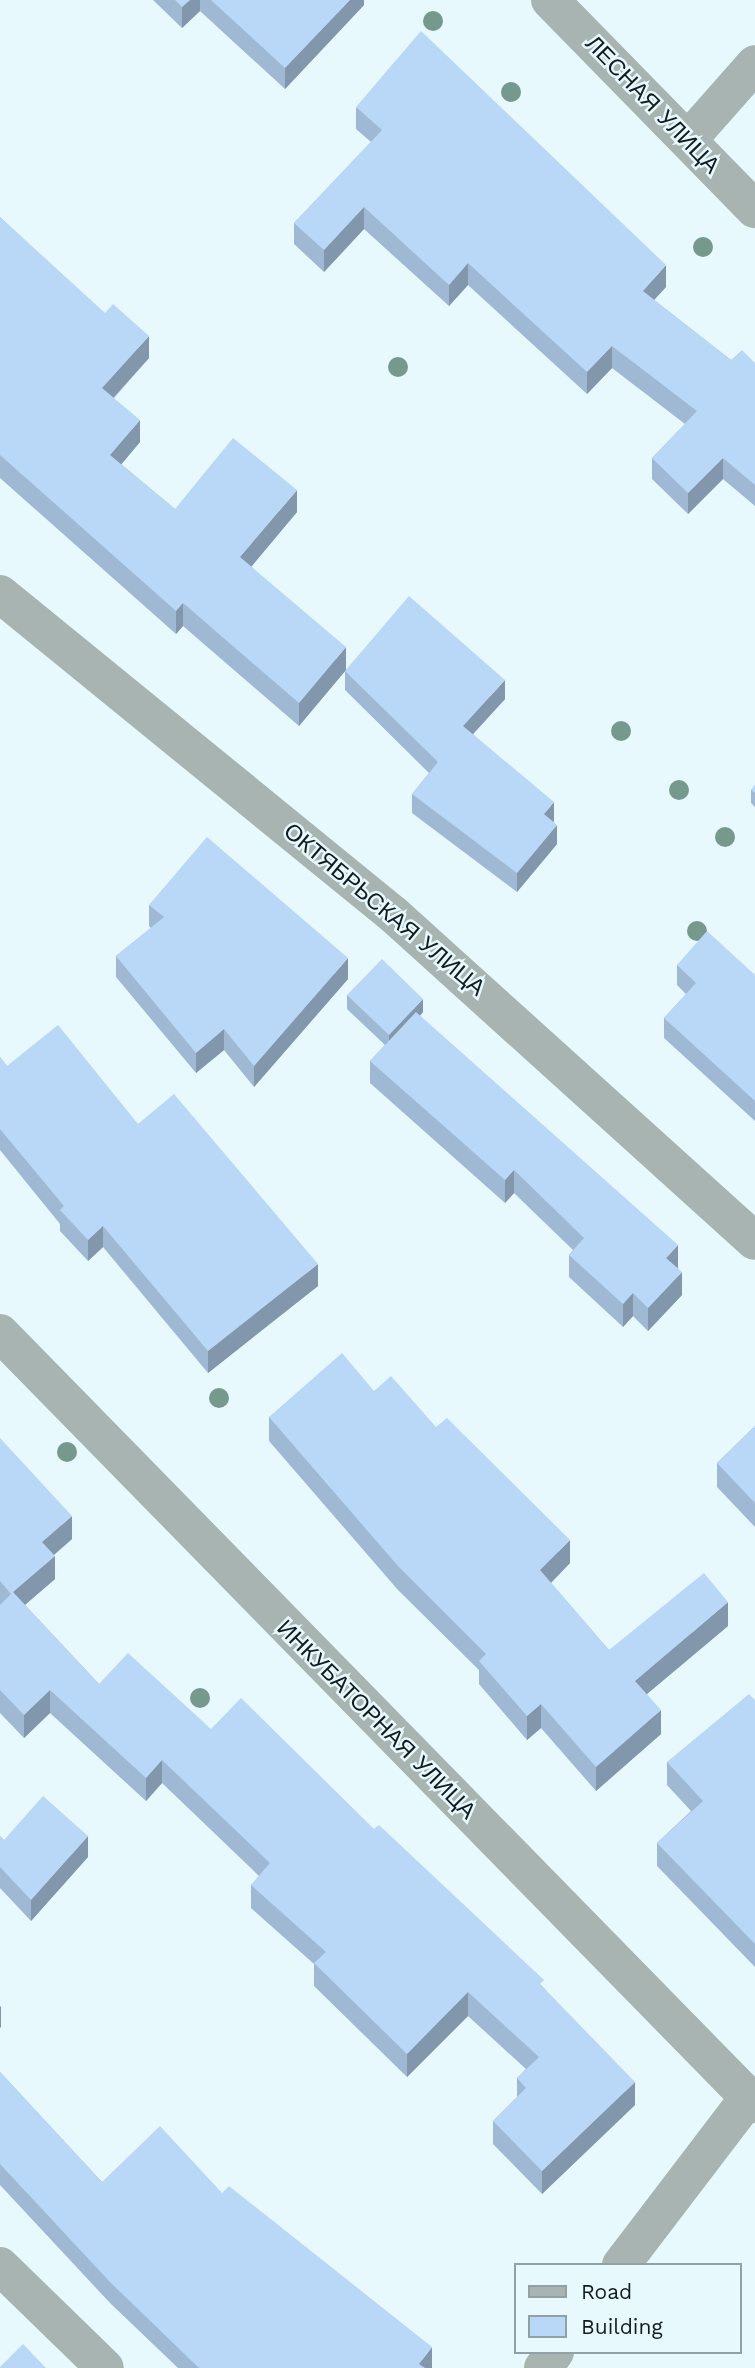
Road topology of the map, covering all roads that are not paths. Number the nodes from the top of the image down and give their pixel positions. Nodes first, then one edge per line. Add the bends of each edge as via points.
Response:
1 (550, 0) edge
2 (755, 64) edge
3 (688, 140) junction
4 (755, 209) edge
5 (0, 594) edge
6 (755, 1241) edge
7 (0, 1333) edge
8 (751, 2101) edge
9 (623, 2263) edge
10 (0, 2266) edge
11 (553, 2354) edge
12 (105, 2368) edge
13 (542, 2368) edge

1 - 3 street, ЛЕСНАЯ УЛИЦА
2 - 3 street
3 - 4 street, ЛЕСНАЯ УЛИЦА
5 - 6 street, ОКТЯБРЬСКАЯ УЛИЦА via 394,915
7 - 8 street, ИНКУБАТОРНАЯ УЛИЦА
8 - 9 street
10 - 12 street
11 - 13 street

